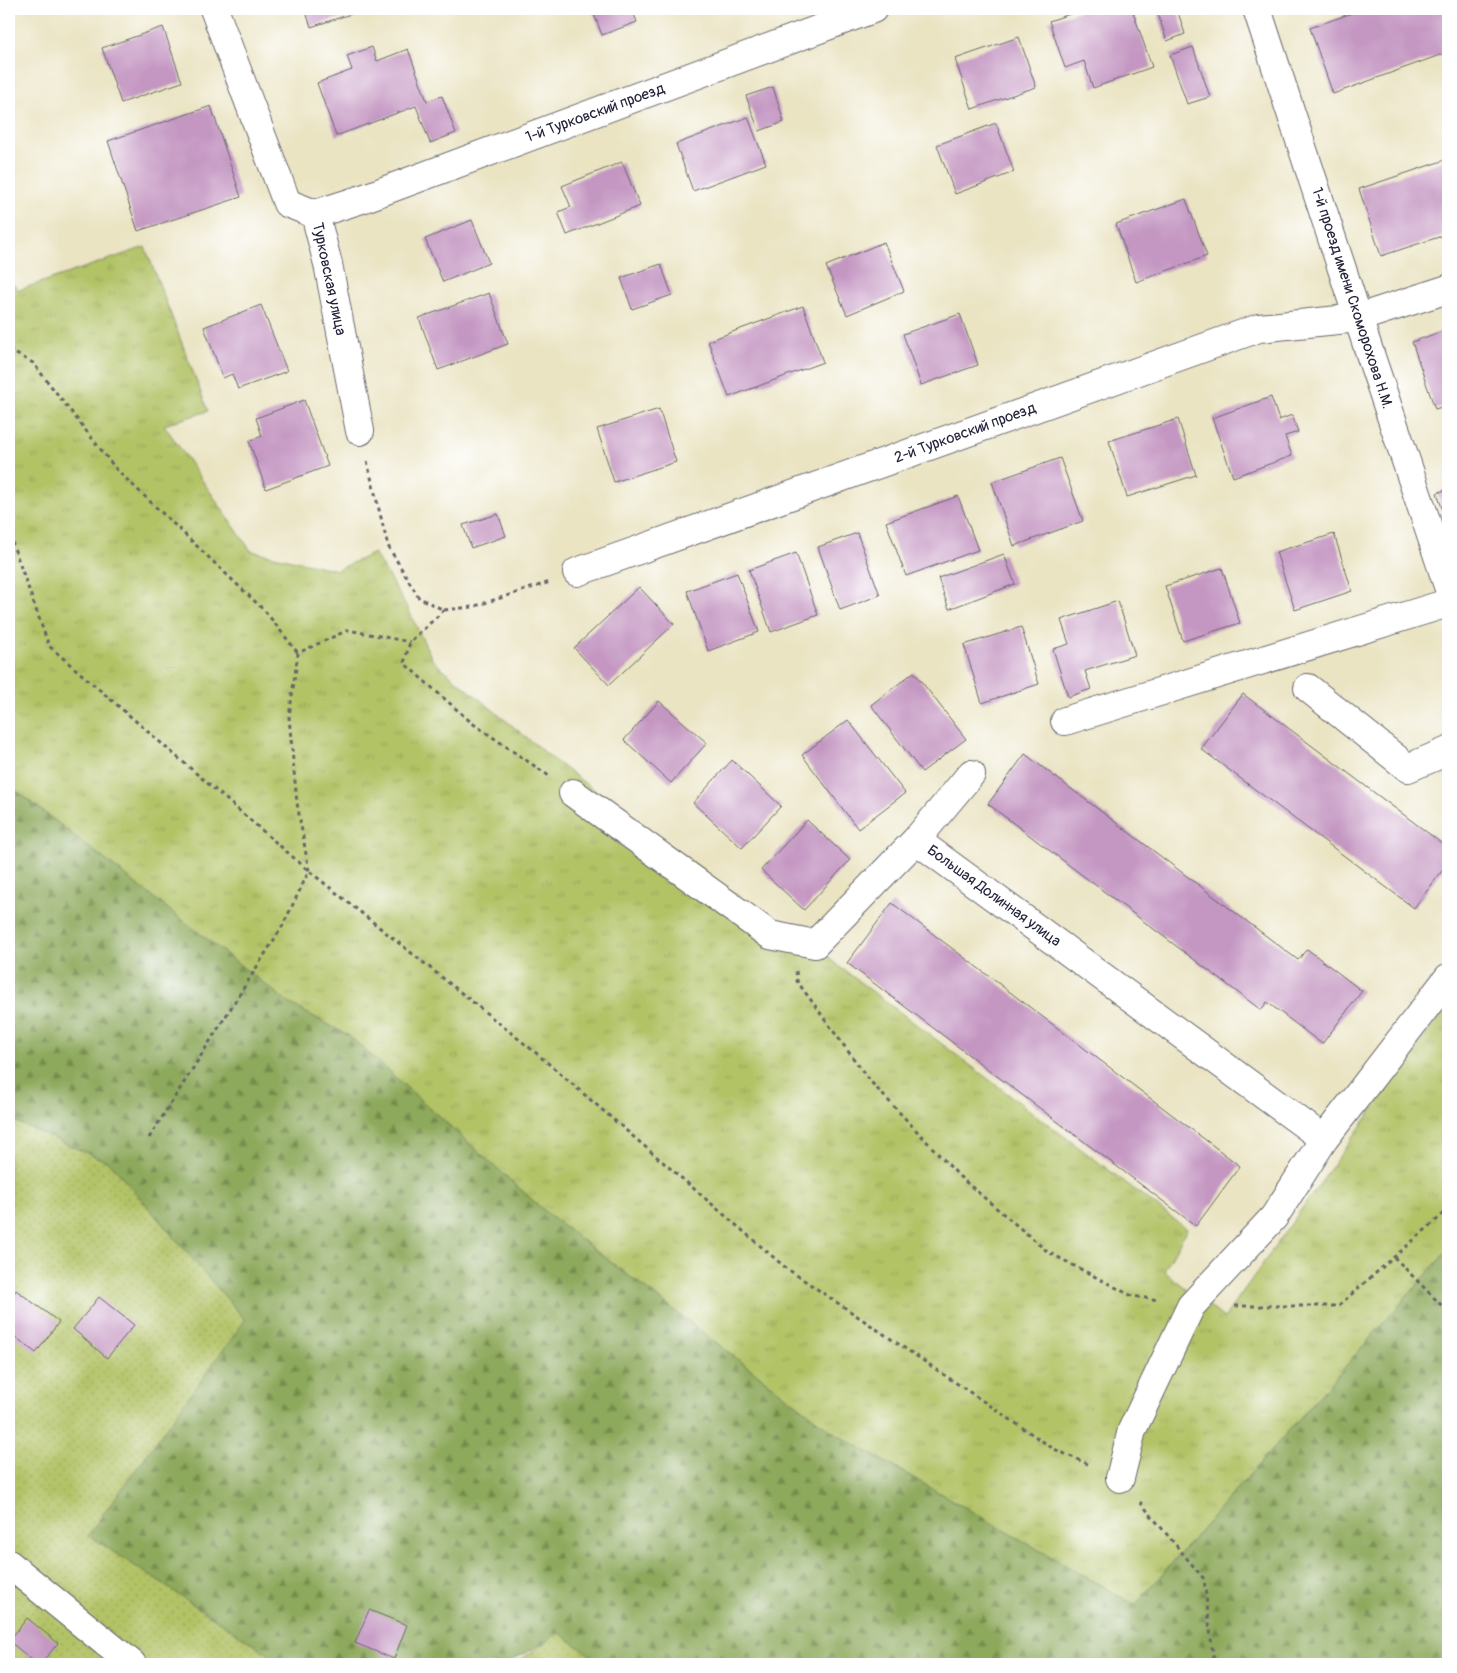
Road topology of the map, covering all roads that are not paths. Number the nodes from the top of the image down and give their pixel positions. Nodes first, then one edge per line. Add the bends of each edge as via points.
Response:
1 (214, 9) edge
2 (874, 9) edge
3 (1257, 9) edge
4 (315, 214) junction
5 (1448, 289) edge
6 (1358, 318) junction
7 (360, 431) road end
8 (577, 572) road end
9 (1448, 586) edge
10 (1448, 603) edge
11 (1308, 688) dead end
12 (1065, 721) dead end
13 (1448, 751) edge
14 (971, 774) dead end
15 (573, 793) road end
16 (916, 840) junction
17 (1448, 978) edge
18 (1324, 1139) junction
19 (1120, 1478) road end
20 (9, 1564) edge
21 (132, 1664) edge

1 - 4 street, Турковская улица via 287,203
2 - 4 street, 1-й Турковский проезд
3 - 6 street, 1-й проезд имени Скоморохова Н.М.
4 - 7 street, Турковская улица via 328,264
5 - 6 street, 2-й Турковский проезд
6 - 8 street, 2-й Турковский проезд via 1259,328
6 - 9 street, 1-й проезд имени Скоморохова Н.М.
10 - 12 street
11 - 13 street via 1408,768
14 - 16 street
15 - 16 street, Большая Долинная улица via 770,935 815,944
16 - 18 street, Большая Долинная улица
17 - 18 street
18 - 19 street via 1274,1217 1191,1306 1132,1430
20 - 21 street

